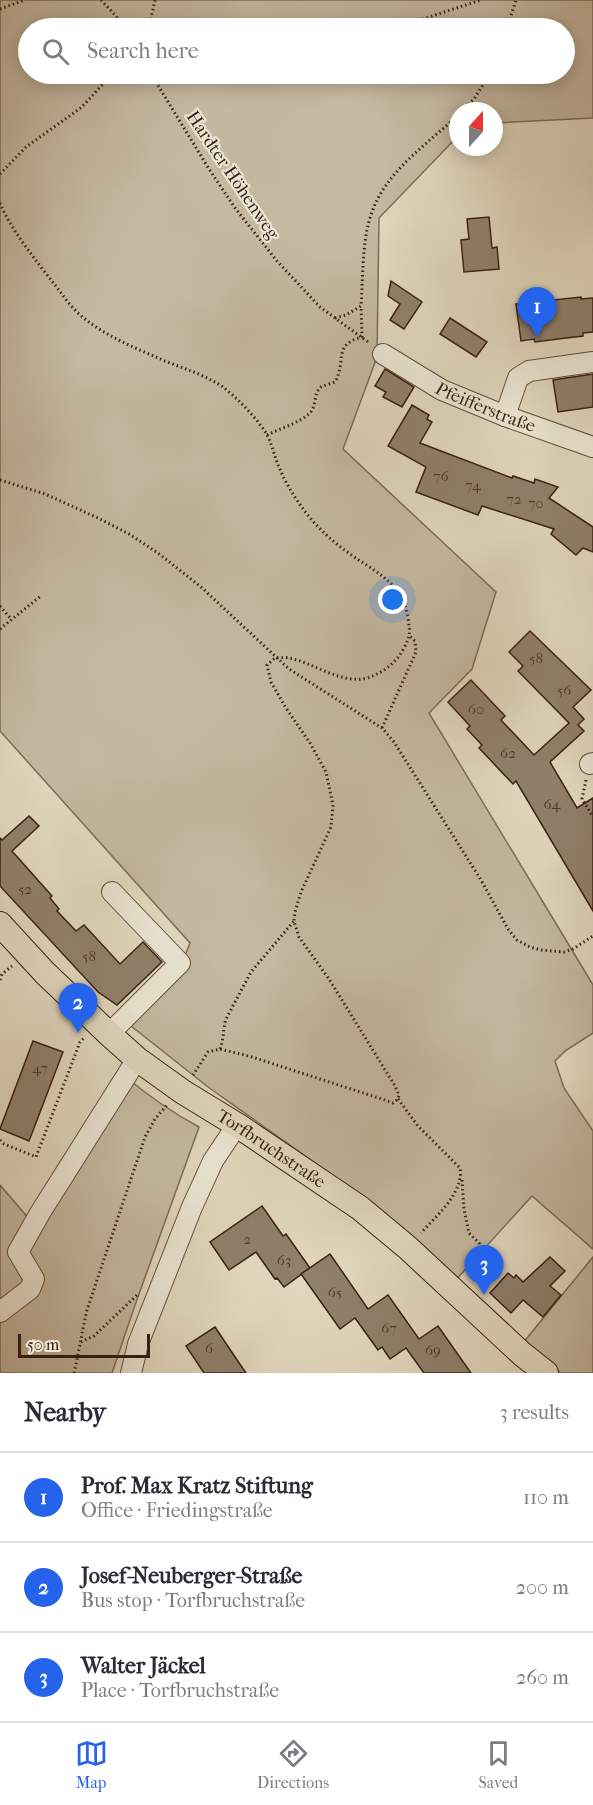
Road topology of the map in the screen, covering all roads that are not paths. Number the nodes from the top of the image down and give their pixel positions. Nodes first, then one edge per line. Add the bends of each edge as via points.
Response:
1 (383, 354) road end
2 (593, 362) edge
3 (505, 416) junction
4 (593, 447) edge
5 (112, 891) dead end
6 (0, 924) edge
7 (103, 1029) junction
8 (137, 1059) junction
9 (237, 1125) junction
10 (0, 1311) edge
11 (131, 1373) edge
12 (546, 1373) edge

1 - 3 street, Pfeifferstraße via 442,390
2 - 3 street via 529,371 518,378
3 - 4 street, Pfeifferstraße
5 - 7 street via 180,963
6 - 7 main road, Torfbruchstraße
7 - 8 main road, Torfbruchstraße
8 - 9 main road, Torfbruchstraße
8 - 10 street via 18,1252 34,1279 30,1288
9 - 11 street via 213,1161 192,1207 138,1344
9 - 12 main road, Torfbruchstraße via 360,1208

